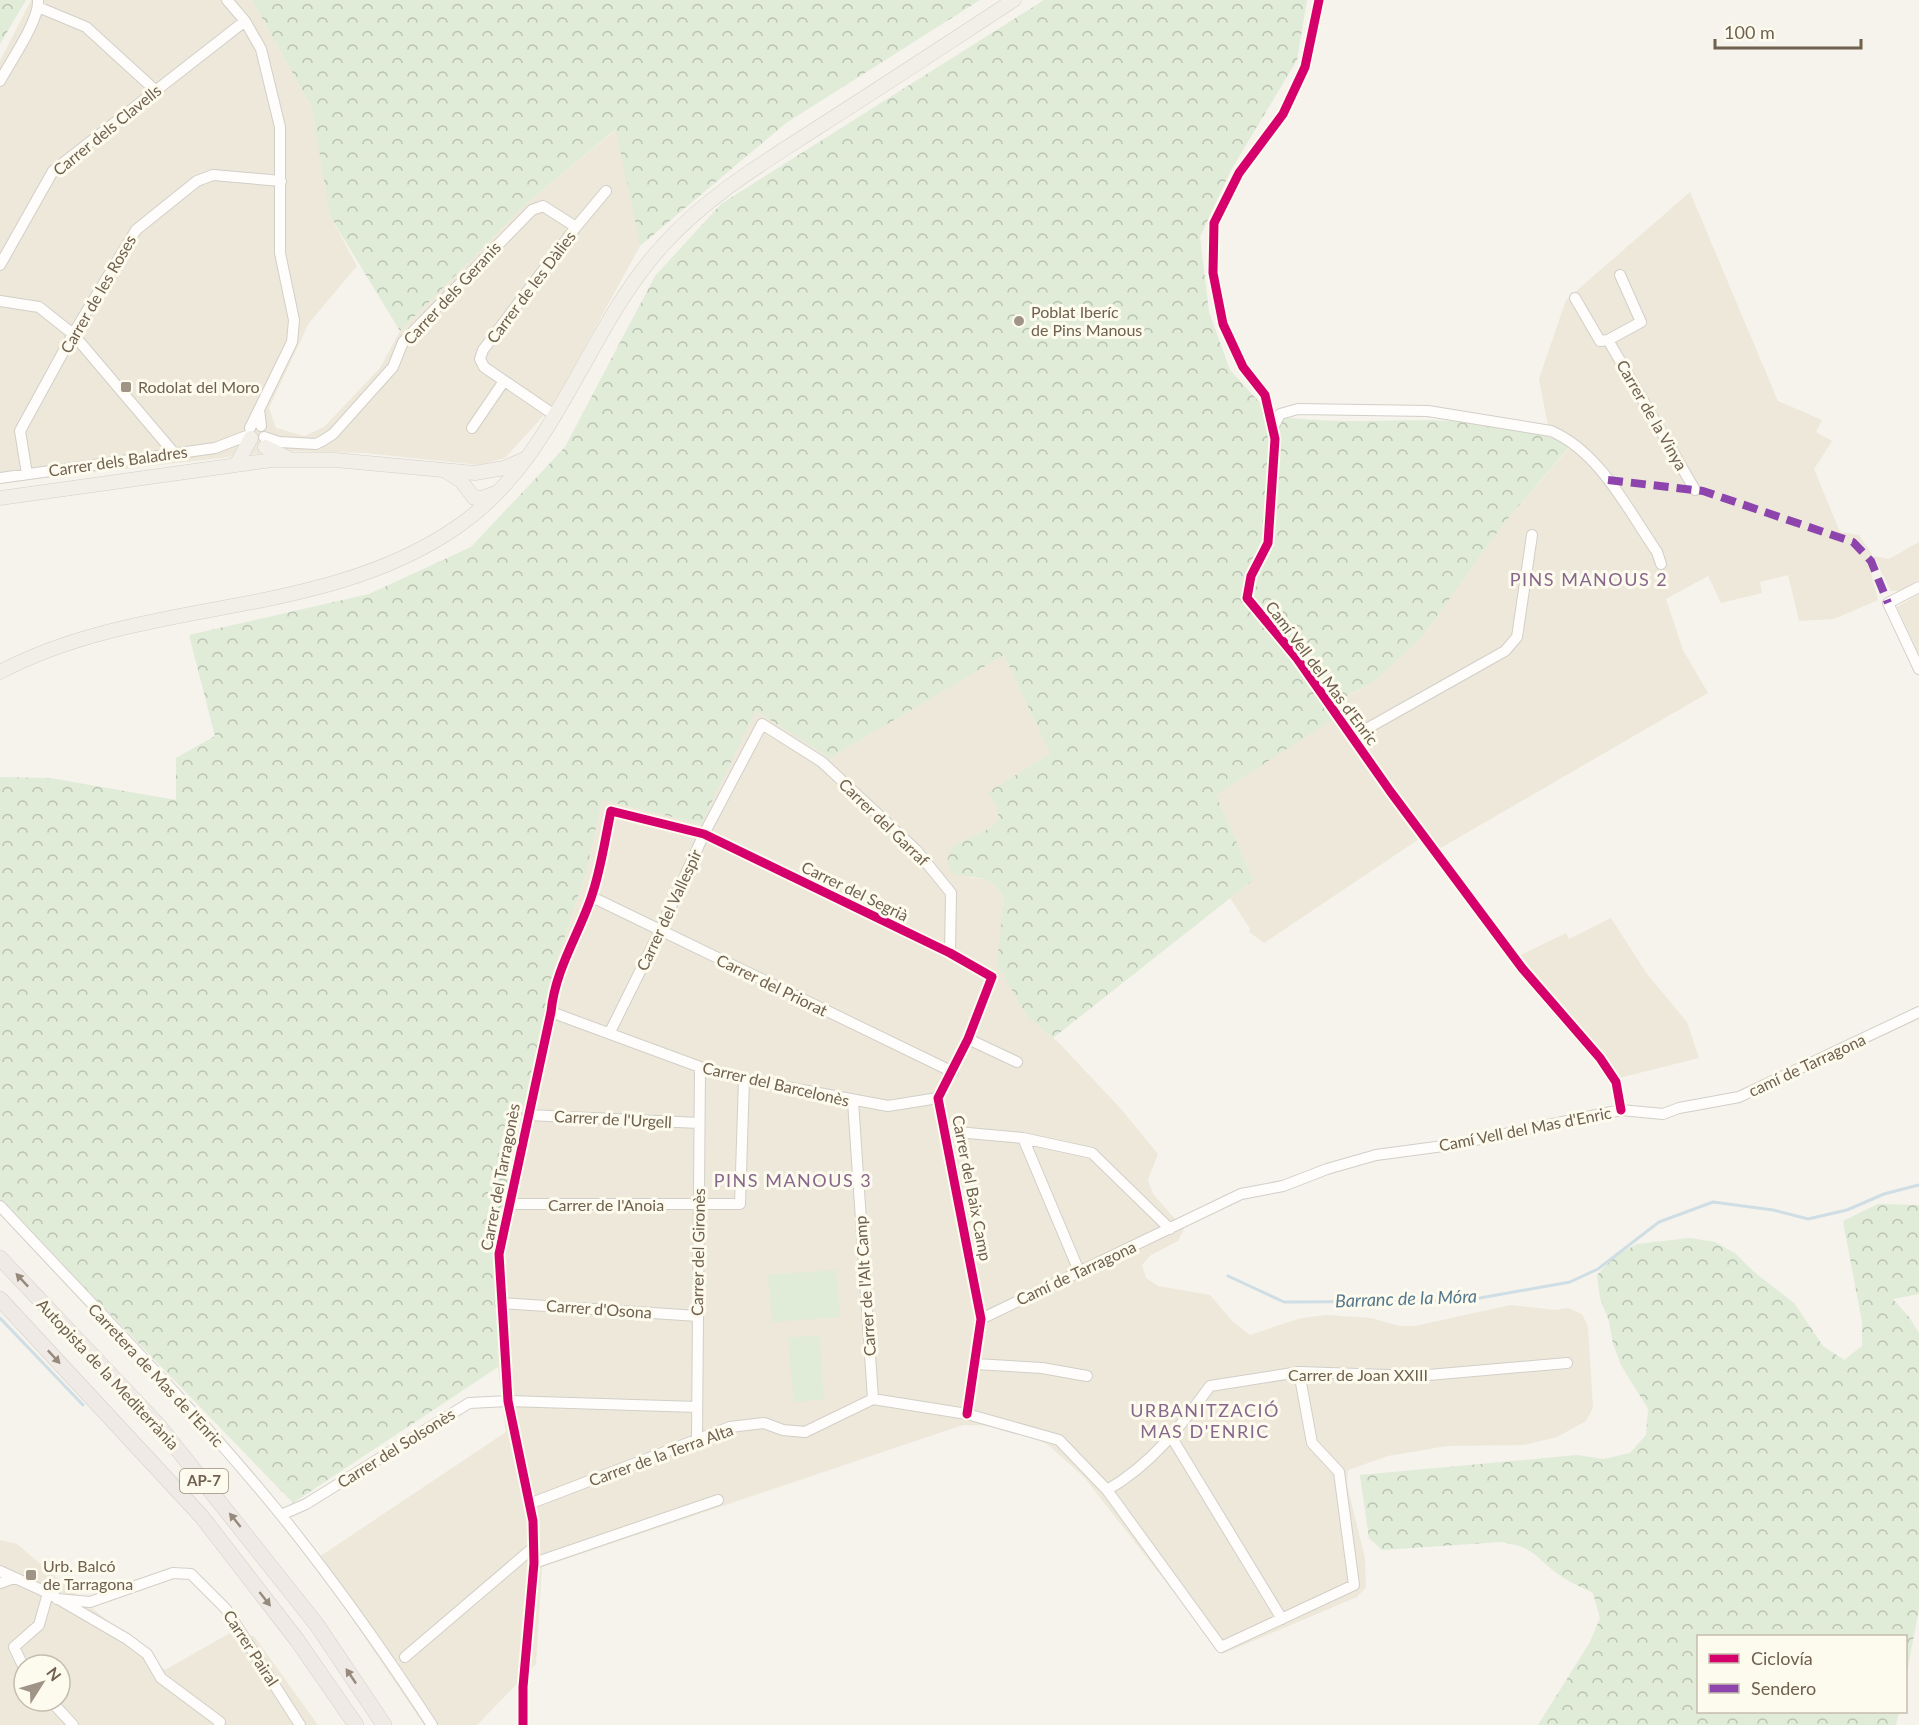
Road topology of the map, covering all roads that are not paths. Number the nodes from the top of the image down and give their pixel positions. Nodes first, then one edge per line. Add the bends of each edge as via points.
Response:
1 (227, 0) edge
2 (1014, 0) edge
3 (1319, 0) edge
4 (38, 3) edge
5 (245, 21) junction
6 (0, 81) edge
7 (155, 90) junction
8 (281, 181) junction
9 (606, 191) dead end
10 (576, 227) junction
11 (0, 265) edge
12 (1620, 275) dead end
13 (1575, 298) dead end
14 (0, 301) edge
15 (73, 334) junction
16 (1608, 340) junction
17 (504, 381) junction
18 (556, 416) junction
19 (1274, 426) junction
20 (472, 428) dead end
21 (256, 436) junction
22 (174, 453) junction
23 (529, 457) junction
24 (291, 459) junction
25 (258, 462) junction
26 (236, 465) junction
27 (447, 472) junction
28 (478, 472) junction
29 (27, 474) junction
30 (0, 478) edge
31 (1695, 490) dead end
32 (468, 492) junction
33 (496, 493) junction
34 (0, 498) edge
35 (458, 527) junction
36 (1532, 535) dead end
37 (1661, 564) dead end
38 (1919, 587) edge
39 (1919, 669) edge
40 (0, 672) edge
41 (762, 724) joint
42 (1352, 737) junction
43 (704, 834) junction
44 (592, 897) junction
45 (660, 931) junction
46 (950, 953) junction
47 (992, 977) joint
48 (551, 1012) junction
49 (1919, 1012) edge
50 (610, 1032) junction
51 (968, 1039) junction
52 (1017, 1062) dead end
53 (700, 1067) junction
54 (952, 1072) junction
55 (744, 1078) junction
56 (939, 1098) junction
57 (853, 1101) junction
58 (1621, 1110) junction
59 (528, 1115) junction
60 (699, 1123) junction
61 (946, 1131) junction
62 (1023, 1138) junction
63 (508, 1204) junction
64 (699, 1205) junction
65 (0, 1206) edge
66 (1170, 1229) junction
67 (0, 1258) edge
68 (1079, 1271) junction
69 (0, 1299) edge
70 (500, 1303) junction
71 (698, 1316) junction
72 (981, 1318) junction
73 (1567, 1363) dead end
74 (975, 1364) junction
75 (1299, 1372) junction
76 (1087, 1376) dead end
77 (873, 1400) junction
78 (508, 1401) junction
79 (697, 1407) junction
80 (967, 1414) junction
81 (697, 1438) junction
82 (1172, 1438) junction
83 (1107, 1490) junction
84 (718, 1500) dead end
85 (529, 1504) junction
86 (280, 1515) junction
87 (534, 1547) junction
88 (534, 1563) junction
89 (0, 1570) edge
90 (14, 1578) junction
91 (0, 1583) edge
92 (52, 1596) junction
93 (1282, 1619) junction
94 (17, 1653) edge
95 (405, 1657) dead end
96 (62, 1713) edge
97 (73, 1725) edge
98 (219, 1725) edge
99 (300, 1725) edge
100 (356, 1725) edge
101 (384, 1725) edge
102 (432, 1725) edge
103 (523, 1725) edge

1 - 5 street
2 - 18 main road via 741,177 697,212 664,244 626,292
3 - 19 street, Camí Vell del Mas d'Enric via 1305,67 1283,114 1239,173 1215,223 1213,273 1223,324 1243,367 1265,395
4 - 6 street
4 - 7 street via 86,27
5 - 7 street, Carrer dels Clavells
5 - 8 street via 261,49 280,127
7 - 11 street, Carrer dels Clavells via 53,171
8 - 15 street, Carrer de les Roses via 213,175 198,181 136,230
8 - 21 street via 280,253 294,320 292,342 259,409
9 - 10 street, Carrer de les Dàlies
10 - 17 street, Carrer de les Dàlies via 483,350 480,359 484,367
10 - 21 street, Carrer dels Geranis via 543,206 531,210 403,342 393,367 333,434 316,444
12 - 16 street, Carrer de la Vinya via 1641,322
13 - 16 street, Carrer de la Vinya via 1595,335 1600,341
14 - 15 street via 39,307
15 - 22 street
15 - 29 street, Carrer de les Roses via 20,431
16 - 31 street, Carrer de la Vinya
17 - 18 street, Carrer de les Dàlies
17 - 20 street
18 - 23 main road
19 - 37 street via 1280,414 1298,409 1428,411 1551,431 1569,438 1608,480 1657,552
19 - 42 street, Camí Vell del Mas d'Enric via 1268,543 1251,576 1247,598 1296,657
21 - 22 street, Carrer dels Baladres via 242,432 234,441 215,448
21 - 24 main road
21 - 25 main road
21 - 26 main road
22 - 29 street, Carrer dels Baladres
23 - 28 main road via 504,468
23 - 33 main road
24 - 25 main road
24 - 27 main road
25 - 26 main road
26 - 34 main road
27 - 28 main road
27 - 32 main road via 461,481
28 - 32 main road via 466,482
28 - 33 main road via 492,481
29 - 30 street, Carrer dels Baladres
32 - 33 main road via 478,499
32 - 35 main road via 468,508
33 - 35 main road
35 - 40 main road via 410,556 343,582 99,633 57,645
36 - 42 street via 1517,637 1505,651
38 - 39 street via 1888,603
41 - 43 street, Carrer del Vallespir
41 - 46 street, Carrer del Garraf via 822,762 917,851 951,893
42 - 58 street, Camí Vell del Mas d'Enric via 1522,968 1600,1058 1616,1082
43 - 44 street, Carrer del Tarragonès via 611,811
43 - 45 street, Carrer del Vallespir
43 - 46 street, Carrer del Segrià
44 - 45 street, Carrer del Priorat
44 - 48 street, Carrer del Tarragonès via 567,951
45 - 50 street, Carrer del Vallespir
45 - 54 street, Carrer del Priorat
46 - 47 street, Carrer del Segrià
47 - 51 street, Carrer del Baix Camp
48 - 50 street, Carrer del Barcelonès
48 - 59 street, Carrer del Tarragonès
49 - 58 street, camí de Tarragona via 1739,1098 1663,1114
50 - 53 street, Carrer del Barcelonès
51 - 52 street
51 - 54 street, Carrer del Baix Camp
53 - 55 street, Carrer del Barcelonès
53 - 60 street, Carrer del Gironès
54 - 56 street, Carrer del Baix Camp
55 - 57 street, Carrer del Barcelonès
55 - 64 street, Carrer de l'Anoia via 740,1204
56 - 57 street, Carrer del Barcelonès via 888,1106
56 - 61 street, Carrer del Baix Camp
57 - 77 street, Carrer de l'Alt Camp
58 - 66 street, Camí Vell del Mas d'Enric via 1451,1145 1376,1155 1283,1186 1241,1194
59 - 60 street, Carrer de l'Urgell
59 - 63 street, Carrer del Tarragonès
60 - 64 street, Carrer del Gironès
61 - 62 street
61 - 72 street, Carrer del Baix Camp
62 - 66 street via 1092,1153
62 - 68 street
63 - 64 street, Carrer de l'Anoia
63 - 70 street, Carrer del Tarragonès via 498,1254
64 - 71 street, Carrer del Gironès
65 - 86 street, Carretera de Mas de l'Enric via 188,1407
66 - 68 street, Camí de Tarragona
101 -> 67 highway, Autopista de la Mediterrània / AP-7 via 317,1625 159,1426
68 - 72 street, Camí de Tarragona
69 -> 100 highway, Autopista de la Mediterrània / AP-7 via 201,1517 297,1640
70 - 71 street, Carrer d'Osona
70 - 78 street, Carrer del Tarragonès
71 - 79 street, Carrer del Gironès
72 - 74 street, Carrer del Baix Camp
73 - 75 street, Carrer de Joan XXIII via 1417,1376
74 - 76 street via 1042,1368
74 - 80 street, Carrer del Baix Camp
75 - 82 street, Carrer de Joan XXIII via 1210,1386
75 - 93 street via 1312,1443 1340,1472 1354,1585
77 - 80 street
77 - 81 street, Carrer de la Terra Alta via 805,1432 764,1423 730,1427
78 - 79 street, Carrer del Solsonès
78 - 85 street, Carrer del Tarragonès
78 - 86 street, Carrer del Solsonès via 469,1403 306,1504
79 - 81 street, Carrer del Gironès
80 - 83 street via 1059,1440
81 - 85 street, Carrer de la Terra Alta
82 - 83 street, Carrer de Joan XXIII
82 - 93 street
83 - 93 street via 1221,1647
84 - 88 street
85 - 87 street, Carrer del Tarragonès
86 - 102 street, Carretera de Mas de l'Enric via 374,1638
87 - 88 street, Carrer del Tarragonès
87 - 95 street
88 - 103 street, Carrer del Tarragonès
89 - 90 street
90 - 91 street
90 - 92 street
92 - 94 street via 39,1625 14,1647
92 - 98 street via 147,1654 161,1678
92 - 99 street, Carrer Pairal via 90,1602 172,1573 191,1574 226,1609
96 - 97 street

